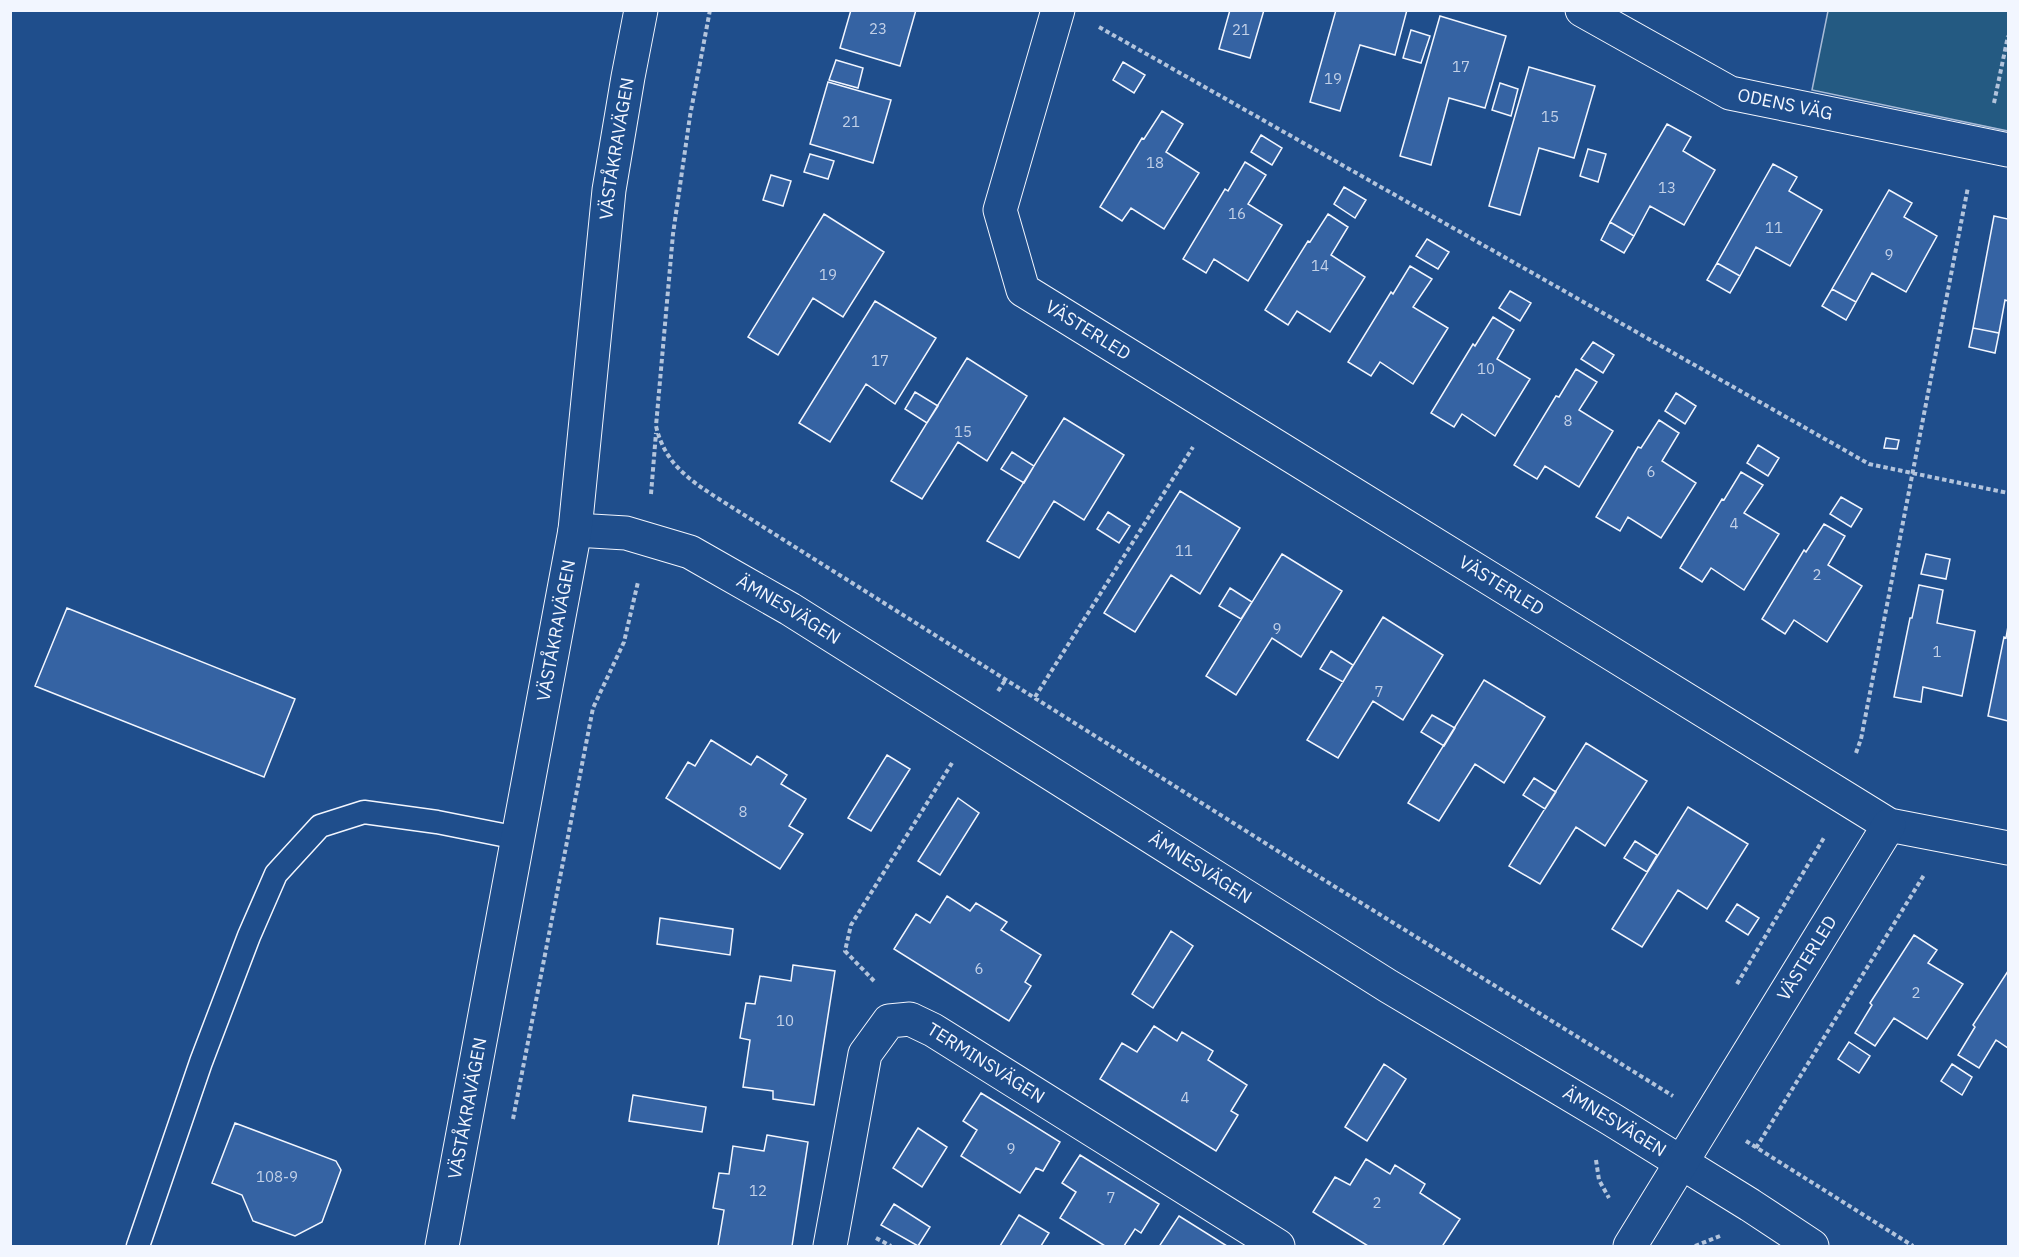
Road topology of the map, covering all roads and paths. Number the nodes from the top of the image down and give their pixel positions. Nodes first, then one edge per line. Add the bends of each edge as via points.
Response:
1 (641, 10) edge
2 (710, 10) edge
3 (1058, 10) edge
4 (1582, 10) edge
5 (1091, 22) dead end
6 (2008, 36) edge
7 (1976, 143) junction
8 (2008, 150) edge
9 (1216, 410) junction
10 (656, 426) junction
11 (1913, 474) junction
12 (2008, 493) edge
13 (574, 530) junction
14 (647, 539) junction
15 (1035, 697) junction
16 (974, 727) junction
17 (1842, 796) junction
18 (1889, 825) junction
19 (518, 838) junction
20 (2008, 848) edge
21 (1737, 984) dead end
22 (910, 1019) junction
23 (1677, 1085) dead end
24 (1671, 1095) junction
25 (1709, 1118) junction
26 (1611, 1119) junction
27 (511, 1130) dead end
28 (1756, 1148) junction
29 (1681, 1164) junction
30 (1632, 1243) edge
31 (138, 1246) edge
32 (442, 1246) edge
33 (831, 1246) edge
34 (1278, 1246) edge
35 (1812, 1246) edge
36 (1913, 1246) edge

1 - 13 street, VÄSTÅKRAVÄGEN via 609,190
2 - 10 path via 673,234
3 - 9 street, VÄSTERLED via 1000,210 1023,290
4 - 7 street, ODENS VÄG via 1730,93
5 - 11 path via 1869,464
6 - 7 path via 1996,97
7 - 8 street, ODENS VÄG
7 - 11 path
9 - 15 path
9 - 17 street, VÄSTERLED
10 - 14 path
10 - 15 path via 663,450 695,483
11 - 12 path
11 - 17 path via 1861,740
13 - 14 street, ÄMNESVÄGEN via 626,533
13 - 19 street, VÄSTÅKRAVÄGEN
14 - 16 street, ÄMNESVÄGEN via 690,552 790,609
14 - 27 path via 624,642 593,708
15 - 24 path
16 - 22 path via 851,925 845,951
16 - 26 street, ÄMNESVÄGEN via 1388,986
17 - 18 street, VÄSTERLED
17 - 21 path via 1832,823
18 - 20 street
18 - 25 street, VÄSTERLED
18 - 28 path via 1928,869
19 - 31 lane via 364,812 320,826 276,874 249,936
19 - 32 street, VÄSTÅKRAVÄGEN
22 - 33 street, TERMINSVÄGEN via 889,1021 865,1054
22 - 34 street, TERMINSVÄGEN
23 - 24 path
24 - 25 path
25 - 28 path
25 - 29 street, VÄSTERLED
26 - 29 street, ÄMNESVÄGEN
26 - 30 path via 1594,1148 1599,1180
28 - 36 path
29 - 30 street, VÄSTERLED
29 - 35 street, ÄMNESVÄGEN

